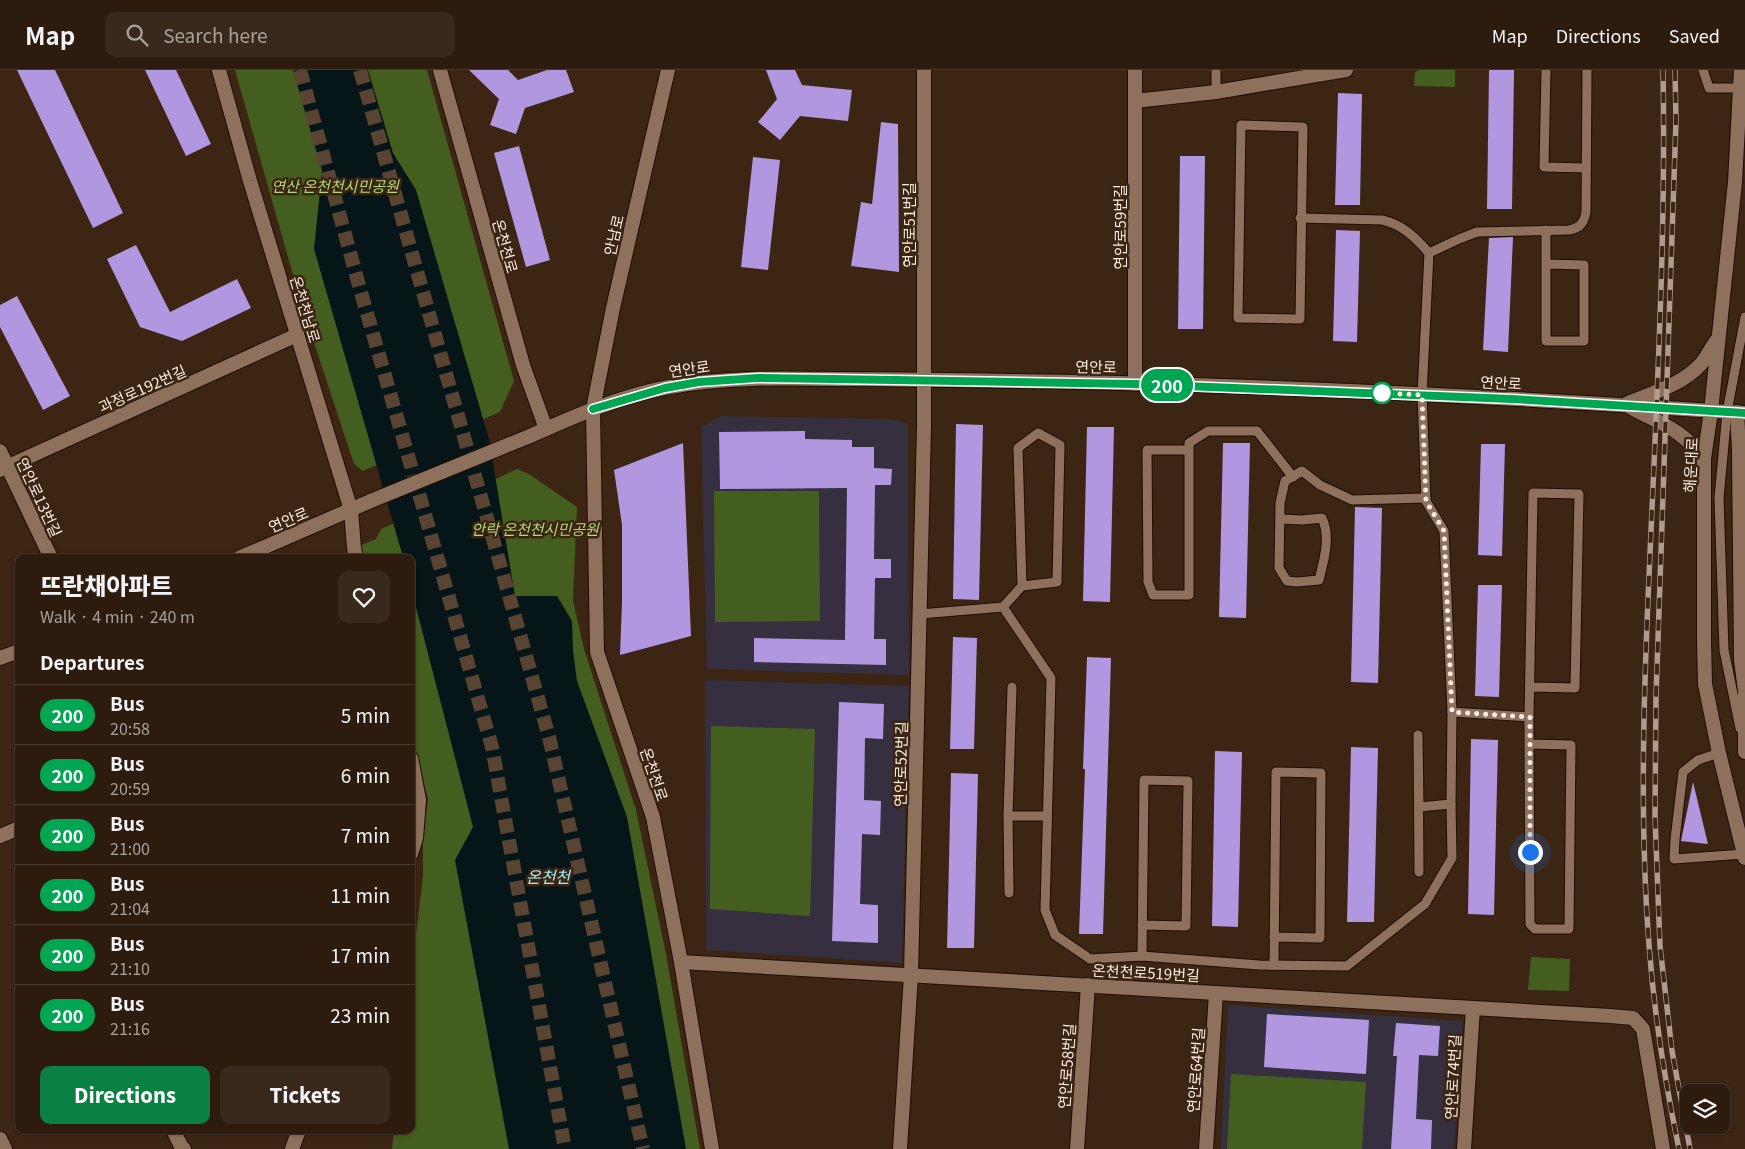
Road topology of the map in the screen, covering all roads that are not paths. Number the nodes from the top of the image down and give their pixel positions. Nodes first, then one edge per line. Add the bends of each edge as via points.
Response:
1 (219, 70) edge
2 (440, 70) edge
3 (668, 70) edge
4 (924, 70) edge
5 (1135, 70) edge
6 (1216, 70) edge
7 (1346, 70) edge
8 (1546, 70) edge
9 (1587, 70) edge
10 (1703, 70) edge
11 (1741, 70) edge
12 (1740, 88) junction
13 (1216, 92) junction
14 (1135, 101) junction
15 (1586, 168) junction
16 (1740, 182) edge
17 (1300, 218) junction
18 (1546, 230) junction
19 (1430, 253) junction
20 (1546, 264) junction
21 (1745, 317) edge
22 (296, 335) junction
23 (1718, 338) junction
24 (925, 379) junction
25 (1135, 384) junction
26 (1422, 395) junction
27 (1626, 404) junction
28 (593, 409) junction
29 (1711, 411) junction
30 (1736, 412) edge
31 (545, 429) junction
32 (1189, 450) junction
33 (0, 451) edge
34 (1704, 459) junction
35 (4, 468) edge
36 (1293, 477) junction
37 (1426, 498) junction
38 (351, 510) junction
39 (1280, 519) junction
40 (49, 554) edge
41 (248, 554) edge
42 (355, 554) edge
43 (1022, 586) junction
44 (1003, 607) junction
45 (920, 614) junction
46 (15, 652) edge
47 (0, 658) edge
48 (1012, 687) dead end
49 (1531, 687) junction
50 (1745, 692) edge
51 (1452, 712) junction
52 (1530, 717) junction
53 (1530, 744) junction
54 (1745, 750) edge
55 (1719, 753) junction
56 (415, 802) edge
57 (1451, 804) junction
58 (1008, 816) junction
59 (1048, 816) junction
60 (15, 830) edge
61 (0, 836) edge
62 (415, 841) edge
63 (1744, 856) edge
64 (1419, 872) dead end
65 (1009, 893) dead end
66 (1142, 925) junction
67 (1274, 937) junction
68 (1142, 956) junction
69 (681, 962) junction
70 (1274, 966) junction
71 (911, 975) junction
72 (1088, 985) junction
73 (1216, 992) junction
74 (1473, 1008) junction
75 (176, 1134) edge
76 (298, 1134) edge
77 (0, 1139) edge
78 (5, 1149) edge
79 (184, 1149) edge
80 (292, 1149) edge
81 (712, 1149) edge
82 (900, 1149) edge
83 (1077, 1149) edge
84 (1206, 1149) edge
85 (1464, 1149) edge
86 (1663, 1149) edge

1 - 22 street, 온천천남로
2 - 31 street, 온천천로 via 523,365
3 - 28 street, 안남로
4 - 24 street, 연안로51번길
5 - 14 street, 연안로59번길
6 - 13 lane
7 - 13 street
8 - 15 lane via 1544,166
9 - 15 lane
10 - 12 lane via 1709,88
11 - 12 street, 해운대로
12 - 16 street, 해운대로
13 - 14 street
14 - 25 street, 연안로59번길
15 - 18 lane via 1583,224 1573,229
16 - 23 street, 해운대로
17 - 17 lane via 1303,127 1241,125 1238,318 1300,319
17 - 19 lane via 1390,222 1407,231
18 - 19 lane via 1477,232
18 - 20 lane
19 - 26 lane
20 - 20 lane via 1546,341 1584,341 1584,264
21 - 30 lane
22 - 35 street, 과정로192번길
22 - 38 street, 온천천남로
23 - 27 street via 1701,364 1689,374
23 - 29 street, 해운대로
24 - 25 street, 연안로
24 - 28 street, 연안로 via 757,378 699,382 658,389
24 - 45 street, 연안로52번길
25 - 26 street, 연안로
26 - 27 street, 연안로
26 - 37 lane
27 - 29 street, 연안로
27 - 34 street via 1681,434
28 - 31 street, 연안로
28 - 69 street, 온천천로 via 597,652 653,818
29 - 30 street, 연안로
29 - 34 street, 해운대로
30 - 50 street via 1741,660
30 - 54 lane via 1720,498 1722,603 1724,650
31 - 38 street, 연안로, bridge
32 - 32 lane via 1190,596 1153,595 1148,582 1147,450
32 - 36 lane via 1189,443 1208,431 1257,431
33 - 35 street, 연안로13번길
34 - 55 street, 해운대로 via 1705,684
35 - 40 street, 연안로13번길
36 - 37 lane via 1302,471 1320,485 1352,500
36 - 39 lane via 1285,481
37 - 51 lane via 1444,531
38 - 41 street, 연안로
38 - 42 street, 온천천남로
39 - 39 lane via 1279,568 1287,581 1319,580 1326,553 1326,526 1322,518
43 - 43 lane via 1018,448 1038,433 1060,445 1057,582
43 - 44 lane
44 - 45 lane
44 - 59 lane via 1051,678
45 - 71 street, 연안로52번길
46 - 47 street
48 - 58 lane
49 - 49 lane via 1533,493 1578,494 1575,688
49 - 52 lane
50 - 54 street
51 - 52 lane
51 - 57 lane
52 - 53 lane
53 - 53 lane via 1530,924 1535,929 1569,929 1571,745
55 - 63 street, 해운대로
55 - 63 lane via 1698,760 1683,772 1674,860
56 - 62 street
57 - 64 lane via 1419,807 1418,735
57 - 70 lane via 1452,858 1425,904 1347,966
58 - 59 lane
58 - 65 lane
59 - 68 lane via 1045,910 1055,935 1090,958
60 - 61 street
66 - 66 lane via 1144,780 1188,781 1186,926
66 - 68 lane
67 - 67 lane via 1276,772 1321,773 1320,938
67 - 70 lane
68 - 70 lane
69 - 71 street, 온천천로519번길
69 - 81 street, 온천천로
71 - 72 street, 온천천로519번길
71 - 82 street, 연안로52번길
72 - 73 street, 온천천로519번길
72 - 83 street, 연안로58번길
73 - 74 street, 온천천로519번길
73 - 84 street, 연안로64번길
74 - 85 street, 연안로74번길
74 - 86 street, 온천천로519번길 via 1633,1018 1643,1029
75 - 79 street
76 - 80 street
77 - 78 street

